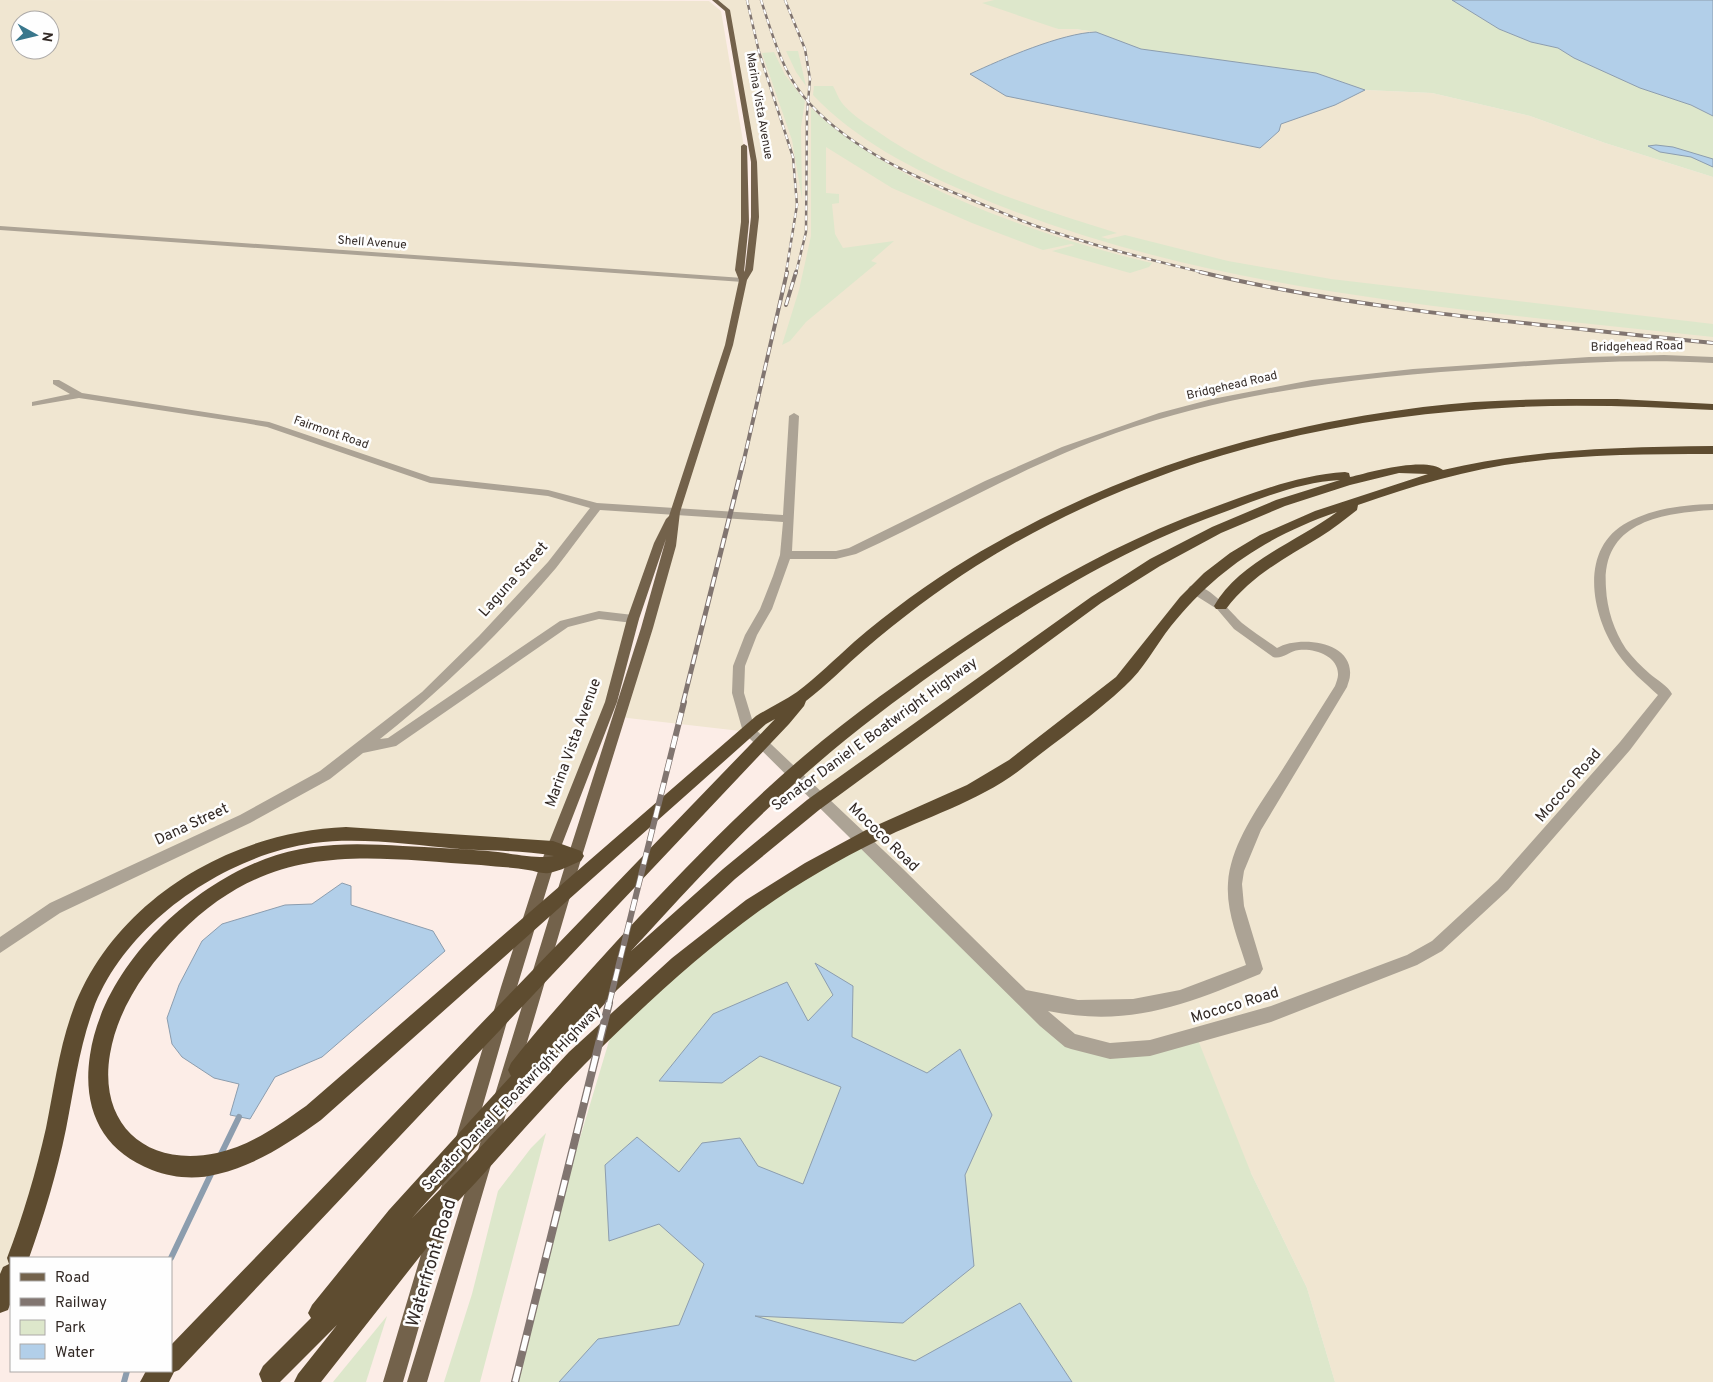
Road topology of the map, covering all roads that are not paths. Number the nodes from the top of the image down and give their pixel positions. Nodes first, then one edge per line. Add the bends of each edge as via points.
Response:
1 (707, 0) edge
2 (715, 0) edge
3 (0, 228) edge
4 (743, 280) junction
5 (1713, 360) edge
6 (56, 382) dead end
7 (80, 395) junction
8 (35, 404) dead end
9 (1713, 408) edge
10 (794, 416) dead end
11 (1713, 450) edge
12 (1452, 472) junction
13 (1374, 475) junction
14 (1365, 498) junction
15 (598, 506) junction
16 (1713, 507) edge
17 (675, 512) junction
18 (788, 519) junction
19 (786, 555) junction
20 (1194, 589) junction
21 (1222, 606) junction
22 (633, 618) junction
23 (806, 693) junction
24 (392, 724) joint
25 (359, 749) junction
26 (575, 856) junction
27 (550, 857) junction
28 (0, 946) edge
29 (537, 982) joint
30 (509, 987) joint
31 (1023, 996) junction
32 (474, 1133) junction
33 (468, 1177) junction
34 (18, 1257) edge
35 (10, 1277) edge
36 (0, 1302) edge
37 (172, 1361) edge
38 (162, 1372) edge
39 (268, 1378) edge
40 (152, 1382) edge
41 (306, 1382) edge
42 (393, 1382) edge
43 (417, 1382) edge

1 - 4 main road, Marina Vista Avenue via 721,10 744,147 746,211 739,270
2 - 4 main road, Marina Vista Avenue via 727,10 753,155 754,226 749,270
3 - 4 street, Shell Avenue
4 - 17 main road, Marina Vista Avenue via 729,345
5 - 19 street, Bridgehead Road via 1650,358 1469,367 1369,375 1275,388 1166,415 1070,447 852,551 829,555
6 - 7 street, Fairmont Road
7 - 8 street
7 - 15 street, Fairmont Road via 269,425 430,480 548,493
9 - 23 highway via 1575,402 1430,409 1316,426 1199,456 1100,494 988,552 890,620
10 - 18 street, Mococo Road
11 - 12 highway, Senator Daniel E Boatwright Highway via 1627,451 1526,458
12 - 13 highway, Senator Daniel E Boatwright Highway via 1400,469
12 - 14 highway, Senator Daniel E Boatwright Highway
13 - 32 highway, Senator Daniel E Boatwright Highway via 1264,510 1199,538 1157,561 1096,600 882,755 786,827 672,925 579,1017
13 - 32 highway, Senator Daniel E Boatwright Highway via 1337,476 1268,493 1189,520 1068,578 927,670 851,726 784,783 692,873 542,1039
14 - 20 highway, Senator Daniel E Boatwright Highway via 1313,516 1265,538 1226,562
14 - 21 highway via 1258,569
15 - 17 street
15 - 24 street, Laguna Street via 552,565 500,622
16 - 31 street, Mococo Road via 1685,507 1650,514 1619,532 1608,545 1601,561 1598,584 1611,633 1639,672 1666,694 1504,886 1437,946 1412,960 1271,1014 1150,1048 1110,1051 1071,1041
17 - 18 street
17 - 22 main road, Marina Vista Avenue via 659,543
17 - 26 main road, Marina Vista Avenue via 671,546
18 - 19 street, Mococo Road
19 - 31 street, Mococo Road via 739,666 738,693 749,732
20 - 21 street
20 - 33 highway, Senator Daniel E Boatwright Highway via 1134,666 1108,692 1002,774 859,841 811,868 752,906 706,942 576,1059
21 - 31 street via 1238,626 1277,654 1291,646 1311,645 1333,654 1345,671 1342,687 1264,811 1236,870 1238,916 1255,969 1170,1001 1114,1008 1049,1006
22 - 25 street via 598,615 564,624 391,742
22 - 27 main road, Marina Vista Avenue via 611,702
23 - 27 highway via 762,720 298,1126 244,1156 208,1165 176,1166 146,1158 122,1141 112,1128 105,1115 99,1080 100,1059 117,1003 135,971 165,934 229,885 298,856 327,851
23 - 37 highway via 784,720
24 - 25 street, Dana Street
25 - 28 street, Dana Street via 325,775 245,818 55,908
26 - 27 highway
26 - 29 main road, Marina Vista Avenue
27 - 30 main road, Marina Vista Avenue
27 - 34 highway via 376,835 317,835 253,851 203,876 170,898 139,925 114,955 84,1008 46,1168
29 - 43 main road, Waterfront Road
30 - 42 main road, Waterfront Road
32 - 39 highway, Senator Daniel E Boatwright Highway via 397,1218
33 - 39 highway, Senator Daniel E Boatwright Highway
33 - 41 highway
35 - 36 highway
38 - 40 highway

